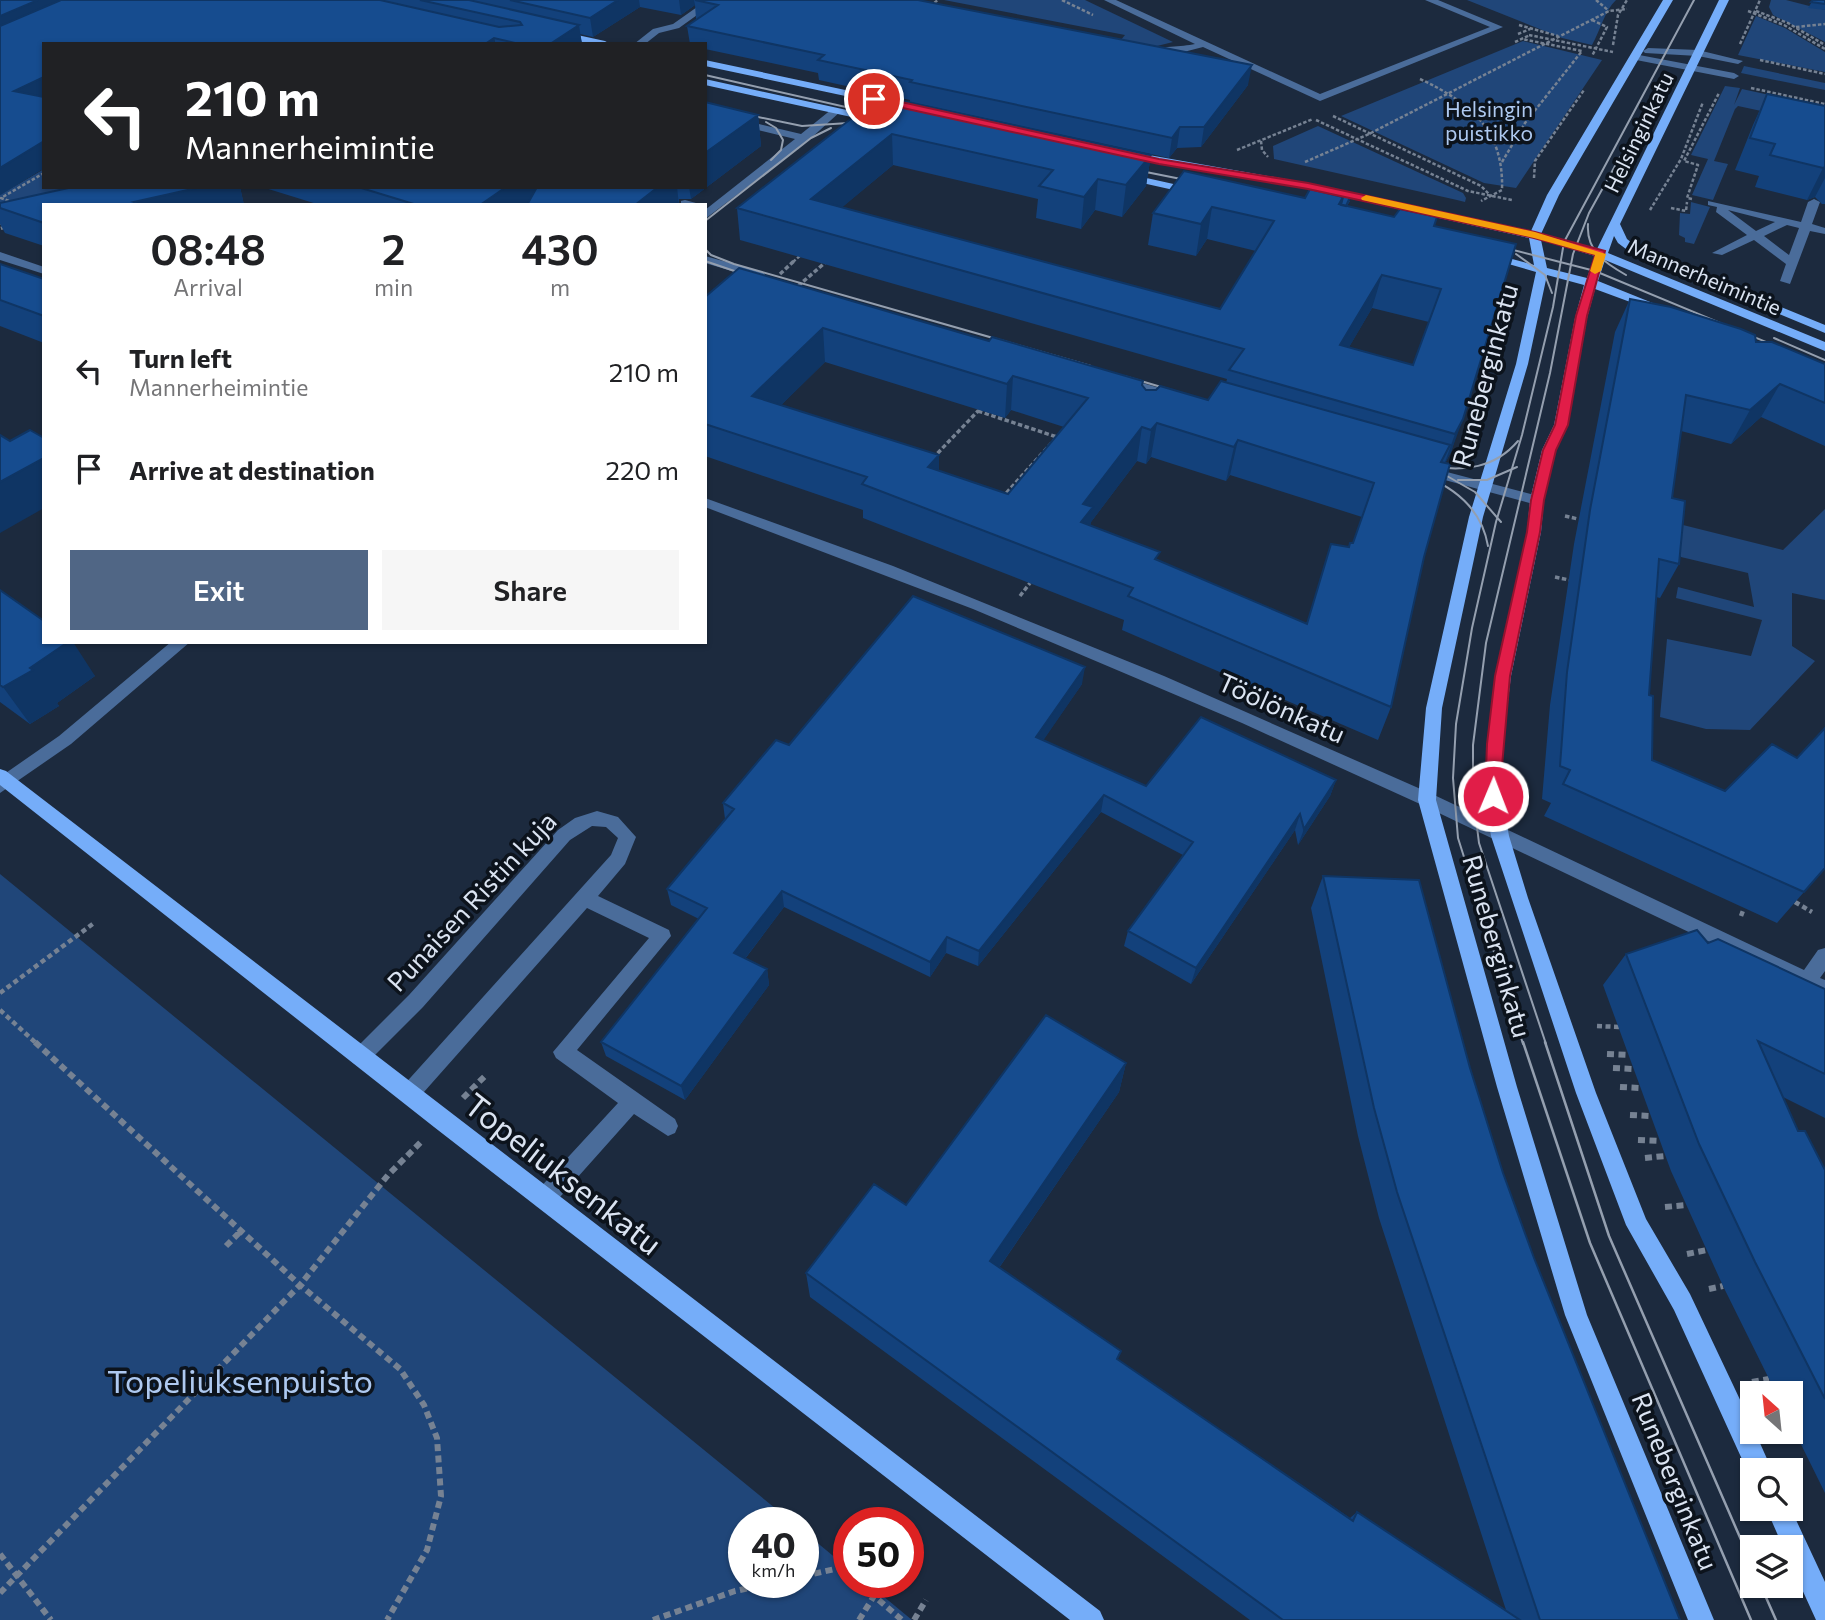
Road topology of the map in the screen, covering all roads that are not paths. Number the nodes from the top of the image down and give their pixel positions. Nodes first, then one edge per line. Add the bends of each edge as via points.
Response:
1 (713, 0) edge
2 (1110, 0) edge
3 (1430, 0) edge
4 (1668, 0) edge
5 (1724, 0) edge
6 (544, 30) edge
7 (596, 42) edge
8 (642, 42) edge
9 (1205, 44) junction
10 (1143, 50) edge
11 (1698, 52) junction
12 (1636, 53) junction
13 (1738, 61) dead end
14 (707, 63) edge
15 (1691, 68) junction
16 (1734, 76) dead end
17 (707, 82) edge
18 (906, 106) edge
19 (836, 111) junction
20 (707, 114) edge
21 (890, 122) edge
22 (805, 138) junction
23 (1109, 150) edge
24 (1108, 172) edge
25 (1203, 193) edge
26 (1814, 202) edge
27 (708, 212) edge
28 (1787, 221) junction
29 (1614, 224) junction
30 (1805, 226) junction
31 (1825, 231) edge
32 (1535, 235) junction
33 (1756, 236) junction
34 (1718, 253) dead end
35 (1601, 254) junction
36 (1479, 255) edge
37 (0, 256) edge
38 (707, 260) edge
39 (1793, 262) junction
40 (1541, 269) junction
41 (42, 270) edge
42 (1786, 281) dead end
43 (1591, 283) junction
44 (798, 286) edge
45 (1673, 314) edge
46 (1825, 329) edge
47 (1825, 347) edge
48 (1111, 378) edge
49 (1185, 400) edge
50 (1411, 466) edge
51 (1485, 487) junction
52 (1537, 500) junction
53 (707, 503) edge
54 (180, 644) edge
55 (2, 781) edge
56 (1427, 800) junction
57 (1500, 836) junction
58 (585, 898) junction
59 (1825, 956) edge
60 (1816, 985) edge
61 (360, 1057) junction
62 (409, 1094) junction
63 (633, 1101) junction
64 (668, 1126) dead end
65 (544, 1199) junction
66 (1754, 1458) edge
67 (1784, 1521) edge
68 (1825, 1611) edge
69 (1091, 1620) edge
70 (1701, 1620) edge

1 - 8 street via 676,31 656,31
2 - 9 street
3 - 9 street via 1498,27 1320,98
4 - 12 main road, Helsinginkatu
5 - 11 main road, Helsinginkatu
6 - 7 main road
9 - 10 street via 1172,52
11 - 12 street
11 - 13 street
11 - 15 main road, Helsinginkatu
12 - 15 street
12 - 32 main road, Helsinginkatu via 1553,195
14 - 18 main road
15 - 16 street
15 - 29 main road, Helsinginkatu
17 - 19 main road
19 - 21 main road
19 - 22 street
20 - 22 street
22 - 27 street
23 - 32 main road, Mannerheimintie via 1296,183
24 - 25 main road
26 - 30 street
28 - 30 street
28 - 33 street
28 - 33 street via 1712,203
29 - 35 main road, Helsinginkatu
29 - 46 main road via 1622,241 1634,250
30 - 31 street
30 - 39 street
32 - 35 main road, Mannerheimintie
32 - 40 main road
33 - 34 street
33 - 39 street
35 - 43 main road, Helsinginkatu
35 - 47 main road, Mannerheimintie
36 - 40 main road, Mannerheimintie
37 - 41 street
38 - 44 street
39 - 42 street
40 - 43 main road, Mannerheimintie
40 - 51 main road, Runeberginkatu via 1522,364
43 - 45 main road, Mannerheimintie
43 - 52 main road, Runeberginkatu via 1562,425 1549,450
48 - 49 street via 1161,399
50 - 51 street
51 - 52 street
51 - 56 main road, Runeberginkatu via 1434,708
52 - 57 main road, Runeberginkatu via 1503,676 1495,744 1493,796
53 - 56 street, Töölönkatu via 1109,658
54 - 55 street via 65,740
55 - 61 main road, Topeliuksenkatu
56 - 57 street, Töölönkatu
56 - 70 main road, Runeberginkatu via 1577,1315
57 - 60 street, Töölönkatu
57 - 66 main road, Runeberginkatu via 1586,1093 1637,1225 1682,1302
58 - 61 street, Punaisen Ristin kuja via 619,859 627,837 618,823 601,818 583,820 564,835
58 - 62 street, Punaisen Ristin kuja
58 - 63 street via 662,936 563,1052
59 - 60 street
61 - 62 main road, Topeliuksenkatu
62 - 65 main road, Topeliuksenkatu
63 - 64 street
63 - 65 street
65 - 69 main road, Topeliuksenkatu
67 - 68 main road

